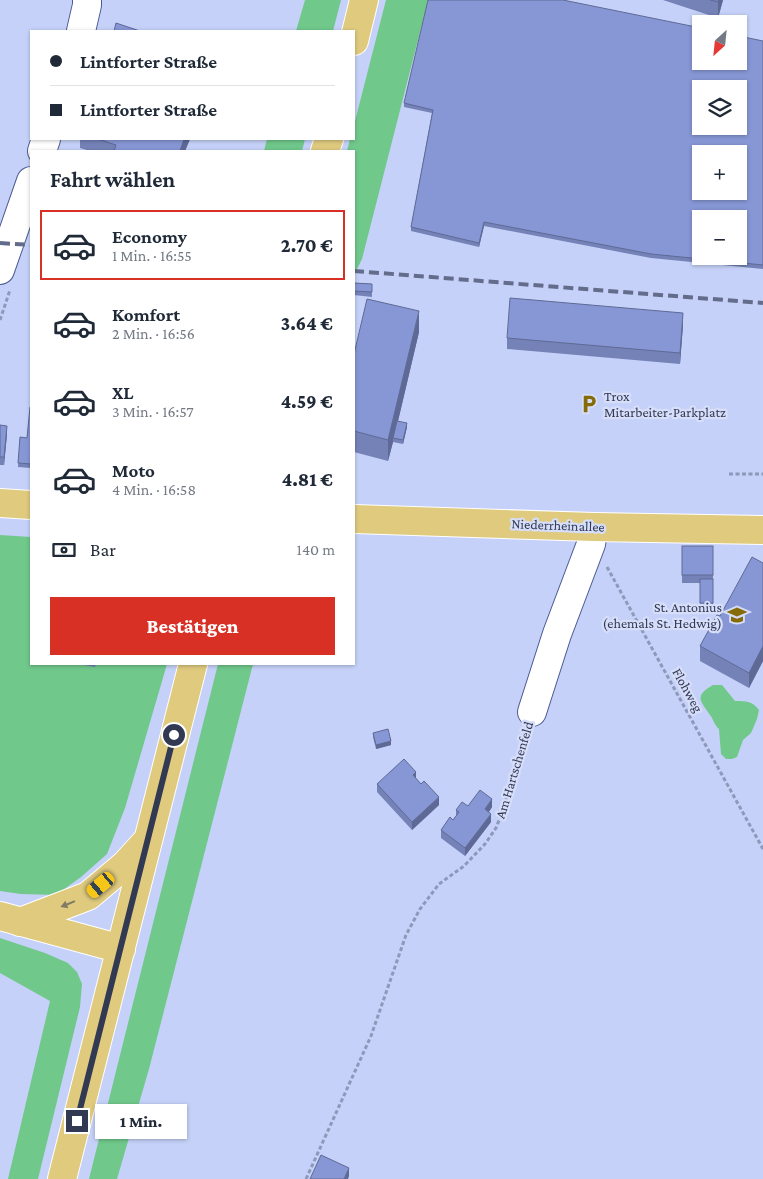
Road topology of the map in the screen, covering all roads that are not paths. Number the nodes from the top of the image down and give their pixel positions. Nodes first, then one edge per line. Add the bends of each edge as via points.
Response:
1 (87, 0) edge
2 (364, 0) edge
3 (81, 30) edge
4 (355, 37) edge
5 (30, 184) edge
6 (0, 270) edge
7 (0, 503) edge
8 (30, 505) edge
9 (355, 519) edge
10 (763, 530) edge
11 (593, 535) junction
12 (193, 665) edge
13 (532, 712) road end
14 (146, 842) junction
15 (10, 919) edge
16 (121, 949) junction
17 (62, 1179) edge

1 - 3 street
2 - 4 main road
5 - 6 street
7 - 8 main road
9 - 11 main road, Niederrheinallee
10 - 11 main road, Niederrheinallee
11 - 13 street, Am Hartschenfeld
12 - 14 main road
14 -> 15 main road via 88,896
14 - 16 main road
15 - 16 main road
16 - 17 main road

